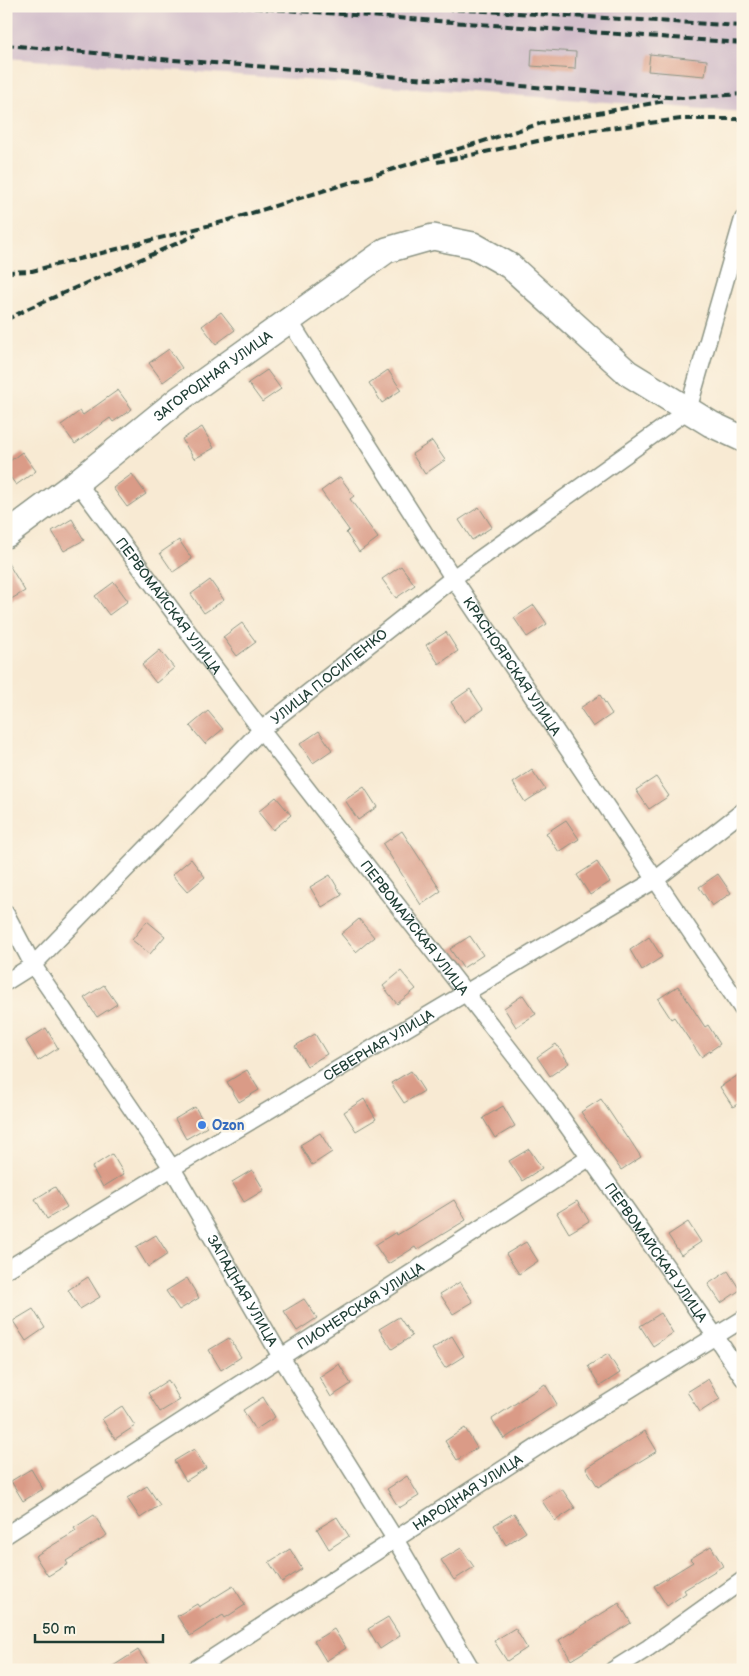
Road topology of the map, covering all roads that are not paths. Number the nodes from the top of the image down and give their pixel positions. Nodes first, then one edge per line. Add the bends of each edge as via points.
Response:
1 (743, 219) edge
2 (289, 320) junction
3 (688, 410) junction
4 (743, 439) edge
5 (77, 482) junction
6 (6, 535) edge
7 (453, 578) junction
8 (261, 730) junction
9 (743, 811) edge
10 (655, 880) junction
11 (6, 914) edge
12 (33, 965) junction
13 (6, 982) edge
14 (467, 993) junction
15 (743, 1010) edge
16 (589, 1158) junction
17 (172, 1168) junction
18 (6, 1270) edge
19 (743, 1319) edge
20 (716, 1337) junction
21 (281, 1357) junction
22 (743, 1378) edge
23 (6, 1535) edge
24 (395, 1539) junction
25 (743, 1580) edge
26 (194, 1670) edge
27 (472, 1670) edge
28 (614, 1670) edge

1 - 3 street
2 - 3 main road, ЗАГОРОДНАЯ УЛИЦА via 387,250 433,237 473,245 510,266 628,373
2 - 5 main road, ЗАГОРОДНАЯ УЛИЦА via 178,400
2 - 7 street, КРАСНОЯРСКАЯ УЛИЦА
3 - 4 main road
3 - 7 street, УЛИЦА П.ОСИПЕНКО
5 - 6 main road, ЗАГОРОДНАЯ УЛИЦА
5 - 8 street, ПЕРВОМАЙСКАЯ УЛИЦА
7 - 8 street, УЛИЦА П.ОСИПЕНКО
7 - 10 street, КРАСНОЯРСКАЯ УЛИЦА
8 - 12 street, УЛИЦА П.ОСИПЕНКО
8 - 14 street, ПЕРВОМАЙСКАЯ УЛИЦА
9 - 10 street, СЕВЕРНАЯ УЛИЦА
10 - 14 street, СЕВЕРНАЯ УЛИЦА
10 - 15 street, КРАСНОЯРСКАЯ УЛИЦА
11 - 12 street, ЗАПАДНАЯ УЛИЦА
12 - 13 street, УЛИЦА П.ОСИПЕНКО
12 - 17 street, ЗАПАДНАЯ УЛИЦА
14 - 16 street, ПЕРВОМАЙСКАЯ УЛИЦА via 550,1100
14 - 17 street, СЕВЕРНАЯ УЛИЦА
16 - 20 street, ПЕРВОМАЙСКАЯ УЛИЦА
16 - 21 street, ПИОНЕРСКАЯ УЛИЦА
17 - 18 street, СЕВЕРНАЯ УЛИЦА
17 - 21 street, ЗАПАДНАЯ УЛИЦА
19 - 20 street, НАРОДНАЯ УЛИЦА
20 - 22 street, ПЕРВОМАЙСКАЯ УЛИЦА
20 - 24 street, НАРОДНАЯ УЛИЦА via 544,1442
21 - 23 street, ПИОНЕРСКАЯ УЛИЦА
21 - 24 street, ЗАПАДНАЯ УЛИЦА
24 - 26 street, НАРОДНАЯ УЛИЦА
24 - 27 street, ЗАПАДНАЯ УЛИЦА
25 - 28 street

